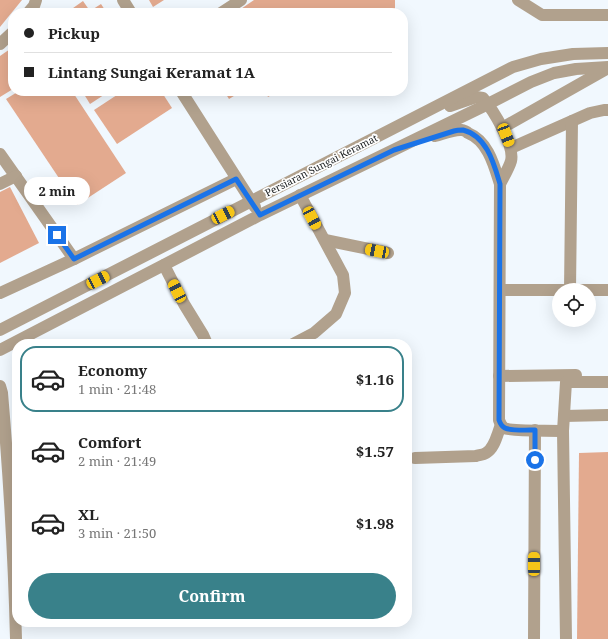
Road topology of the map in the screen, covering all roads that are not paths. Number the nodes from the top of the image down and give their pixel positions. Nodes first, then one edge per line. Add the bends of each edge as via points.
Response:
1 (241, 0) edge
2 (518, 0) edge
3 (229, 8) edge
4 (608, 15) edge
5 (8, 37) edge
6 (0, 44) edge
7 (608, 53) edge
8 (608, 68) edge
9 (184, 96) edge
10 (488, 104) junction
11 (608, 110) edge
12 (425, 112) junction
13 (572, 121) junction
14 (502, 128) junction
15 (511, 148) junction
16 (394, 150) junction
17 (0, 154) edge
18 (16, 176) junction
19 (236, 179) junction
20 (0, 184) edge
21 (500, 184) junction
22 (300, 195) junction
23 (251, 201) junction
24 (260, 215) junction
25 (325, 240) junction
26 (388, 253) dead end
27 (74, 259) junction
28 (164, 265) junction
29 (570, 283) edge
30 (500, 290) junction
31 (552, 290) edge
32 (596, 290) edge
33 (608, 290) edge
34 (0, 294) edge
35 (0, 330) edge
36 (21, 339) edge
37 (205, 339) edge
38 (303, 339) edge
39 (12, 344) edge
40 (0, 350) edge
41 (608, 375) edge
42 (499, 376) junction
43 (608, 382) edge
44 (1, 391) edge
45 (608, 415) edge
46 (564, 416) junction
47 (501, 425) junction
48 (535, 430) junction
49 (563, 430) junction
50 (11, 437) edge
51 (415, 458) dead end
52 (12, 464) edge
53 (16, 627) edge
54 (16, 639) edge
55 (534, 639) edge
56 (566, 639) edge

1 - 3 street
2 - 4 street via 542,15
5 - 6 street
7 - 12 street, Persiaran Sungai Keramat via 573,54 513,67
8 - 10 street, Persiaran Sungai Keramat via 554,73
8 - 14 street
9 - 19 street
10 - 12 street via 483,98 476,98
10 - 14 street
10 - 16 street, Persiaran Sungai Keramat
11 - 13 street via 590,113
12 - 23 street, Persiaran Sungai Keramat
13 - 15 street
13 - 29 street
14 - 15 street
15 - 21 street via 511,160
16 - 21 street via 462,130 472,134 485,147 493,161
16 - 22 street, Persiaran Sungai Keramat
17 - 18 street
18 - 20 street
18 - 27 street
19 - 23 street
19 - 27 street
21 - 30 street
22 - 24 street, Persiaran Sungai Keramat
22 - 25 street
23 - 24 street
23 - 35 street, Persiaran Sungai Keramat
24 - 28 street, Persiaran Sungai Keramat
25 - 26 street
25 - 38 street via 344,275 345,293 336,314 314,333
27 - 34 street
28 - 36 street, Persiaran Sungai Keramat
28 - 37 street
30 - 31 street
30 - 42 street
32 - 33 street
39 - 40 street, Persiaran Sungai Keramat
41 - 42 street
42 - 47 street
43 - 46 street via 566,382
44 - 50 street
45 - 46 street
46 - 49 street
47 - 48 street via 505,428
47 - 51 street via 494,444 485,453 476,456
48 - 49 street
48 - 55 street
49 - 56 street
50 - 52 street
53 - 54 street

